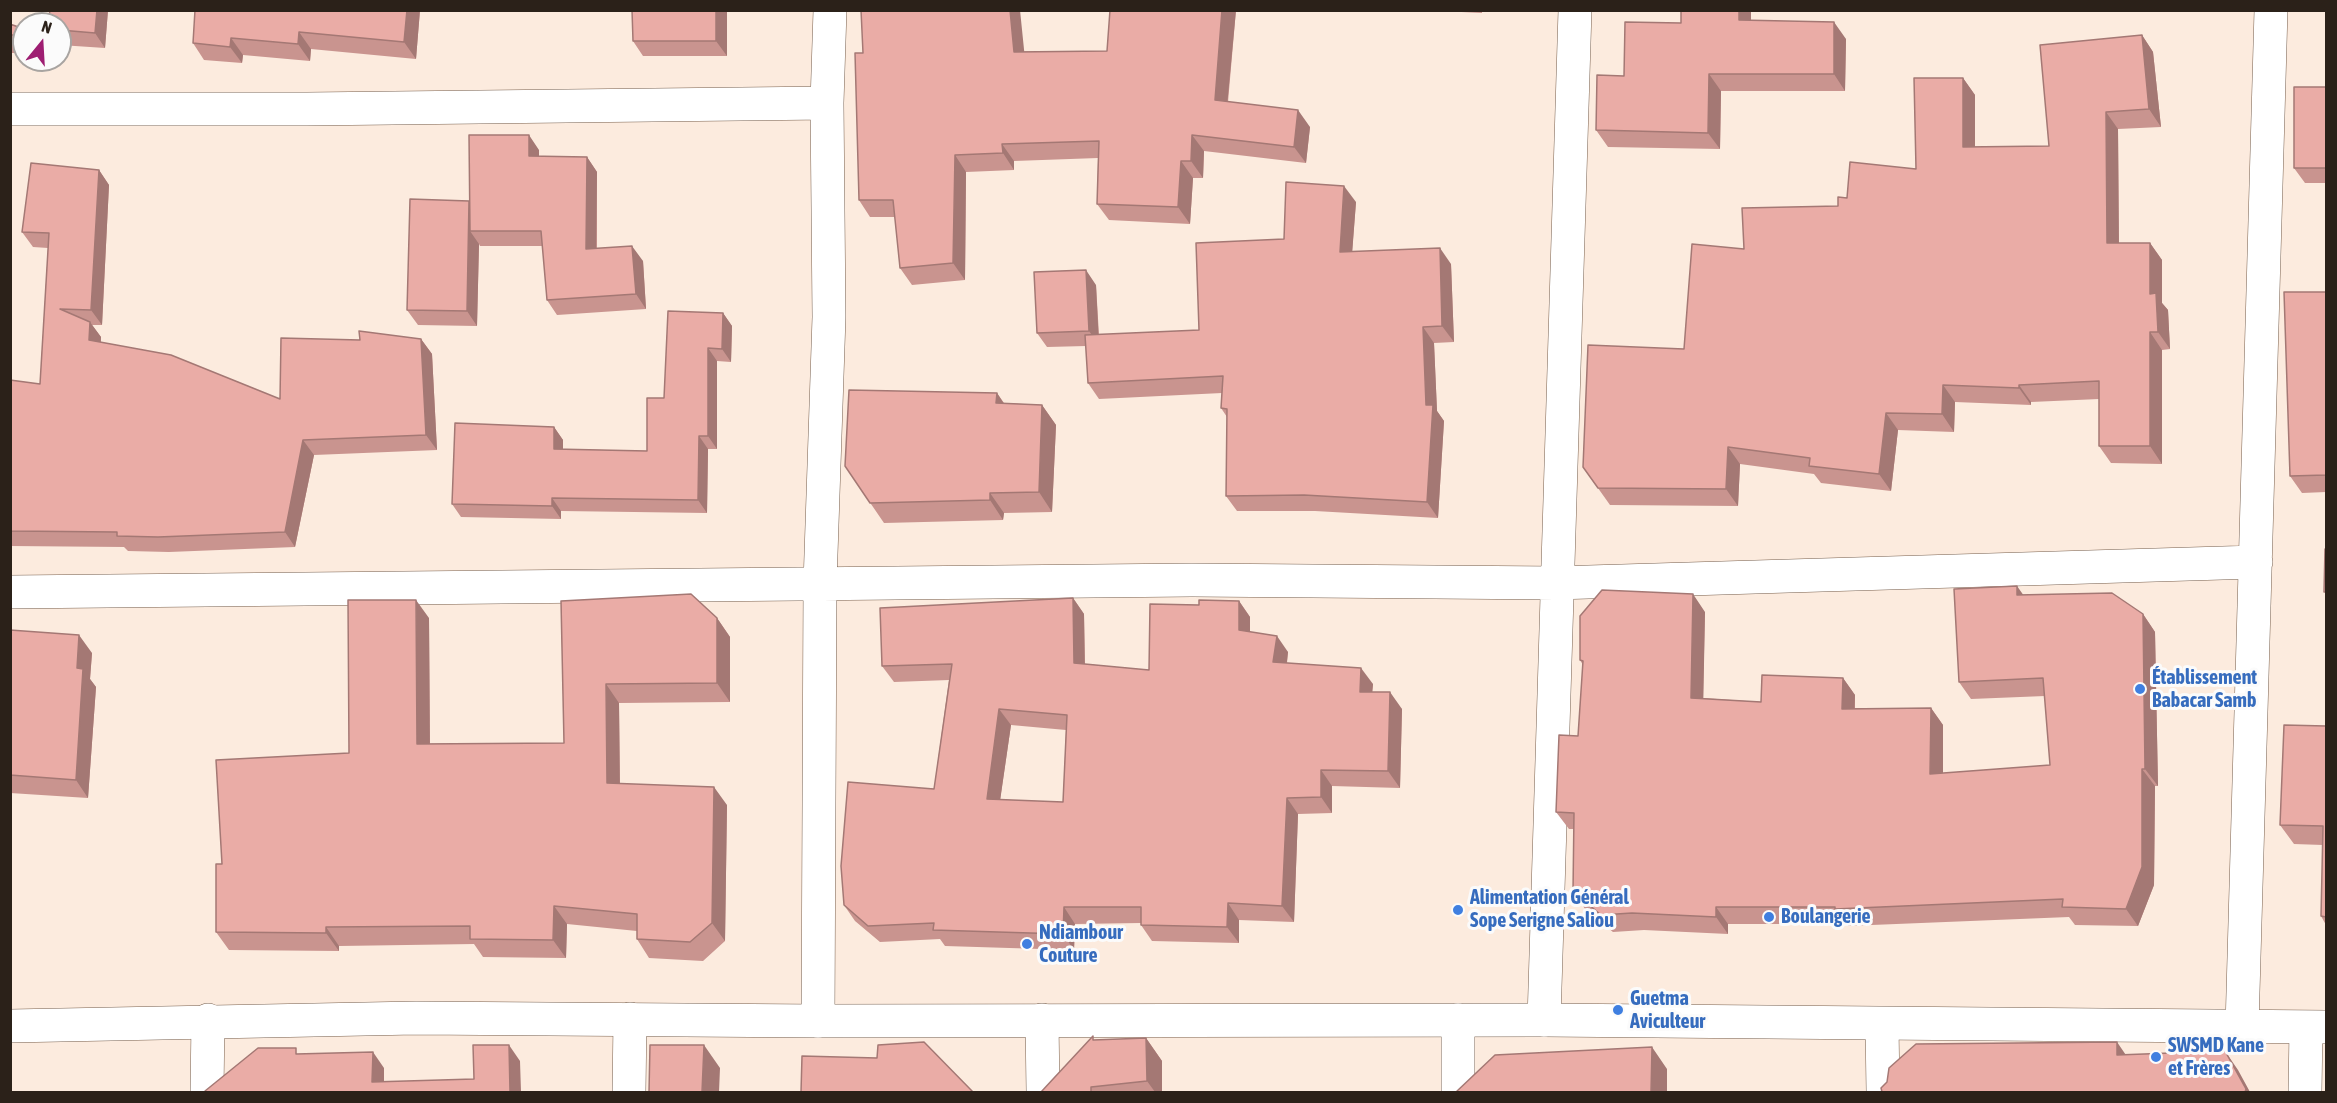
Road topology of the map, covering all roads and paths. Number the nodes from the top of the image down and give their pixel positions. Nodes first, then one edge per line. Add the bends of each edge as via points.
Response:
1 (830, 10) edge
2 (1575, 10) edge
3 (2271, 10) edge
4 (827, 103) junction
5 (10, 109) edge
6 (2256, 562) junction
7 (1555, 583) junction
8 (820, 584) junction
9 (10, 592) edge
10 (630, 1019) junction
11 (208, 1020) junction
12 (1042, 1020) junction
13 (1458, 1020) junction
14 (1544, 1020) junction
15 (818, 1021) junction
16 (1882, 1024) junction
17 (10, 1026) edge
18 (2242, 1027) junction
19 (2316, 1028) edge
20 (207, 1092) edge
21 (628, 1092) edge
22 (1043, 1092) edge
23 (1458, 1092) edge
24 (1884, 1092) edge
25 (2305, 1092) edge

1 - 4 street
2 - 7 street
3 - 6 street
4 - 5 street via 307,110
4 - 8 street via 829,317
6 - 7 street
6 - 18 street
7 - 8 street via 1192,580
7 - 14 street
8 - 9 street
8 - 15 street
10 - 11 street
10 - 15 street
10 - 21 street
11 - 17 street
11 - 20 street
12 - 13 street
12 - 15 street
12 - 22 street
13 - 14 street
13 - 23 street
14 - 16 street
16 - 18 street
16 - 24 street
18 - 19 street
19 - 25 street

